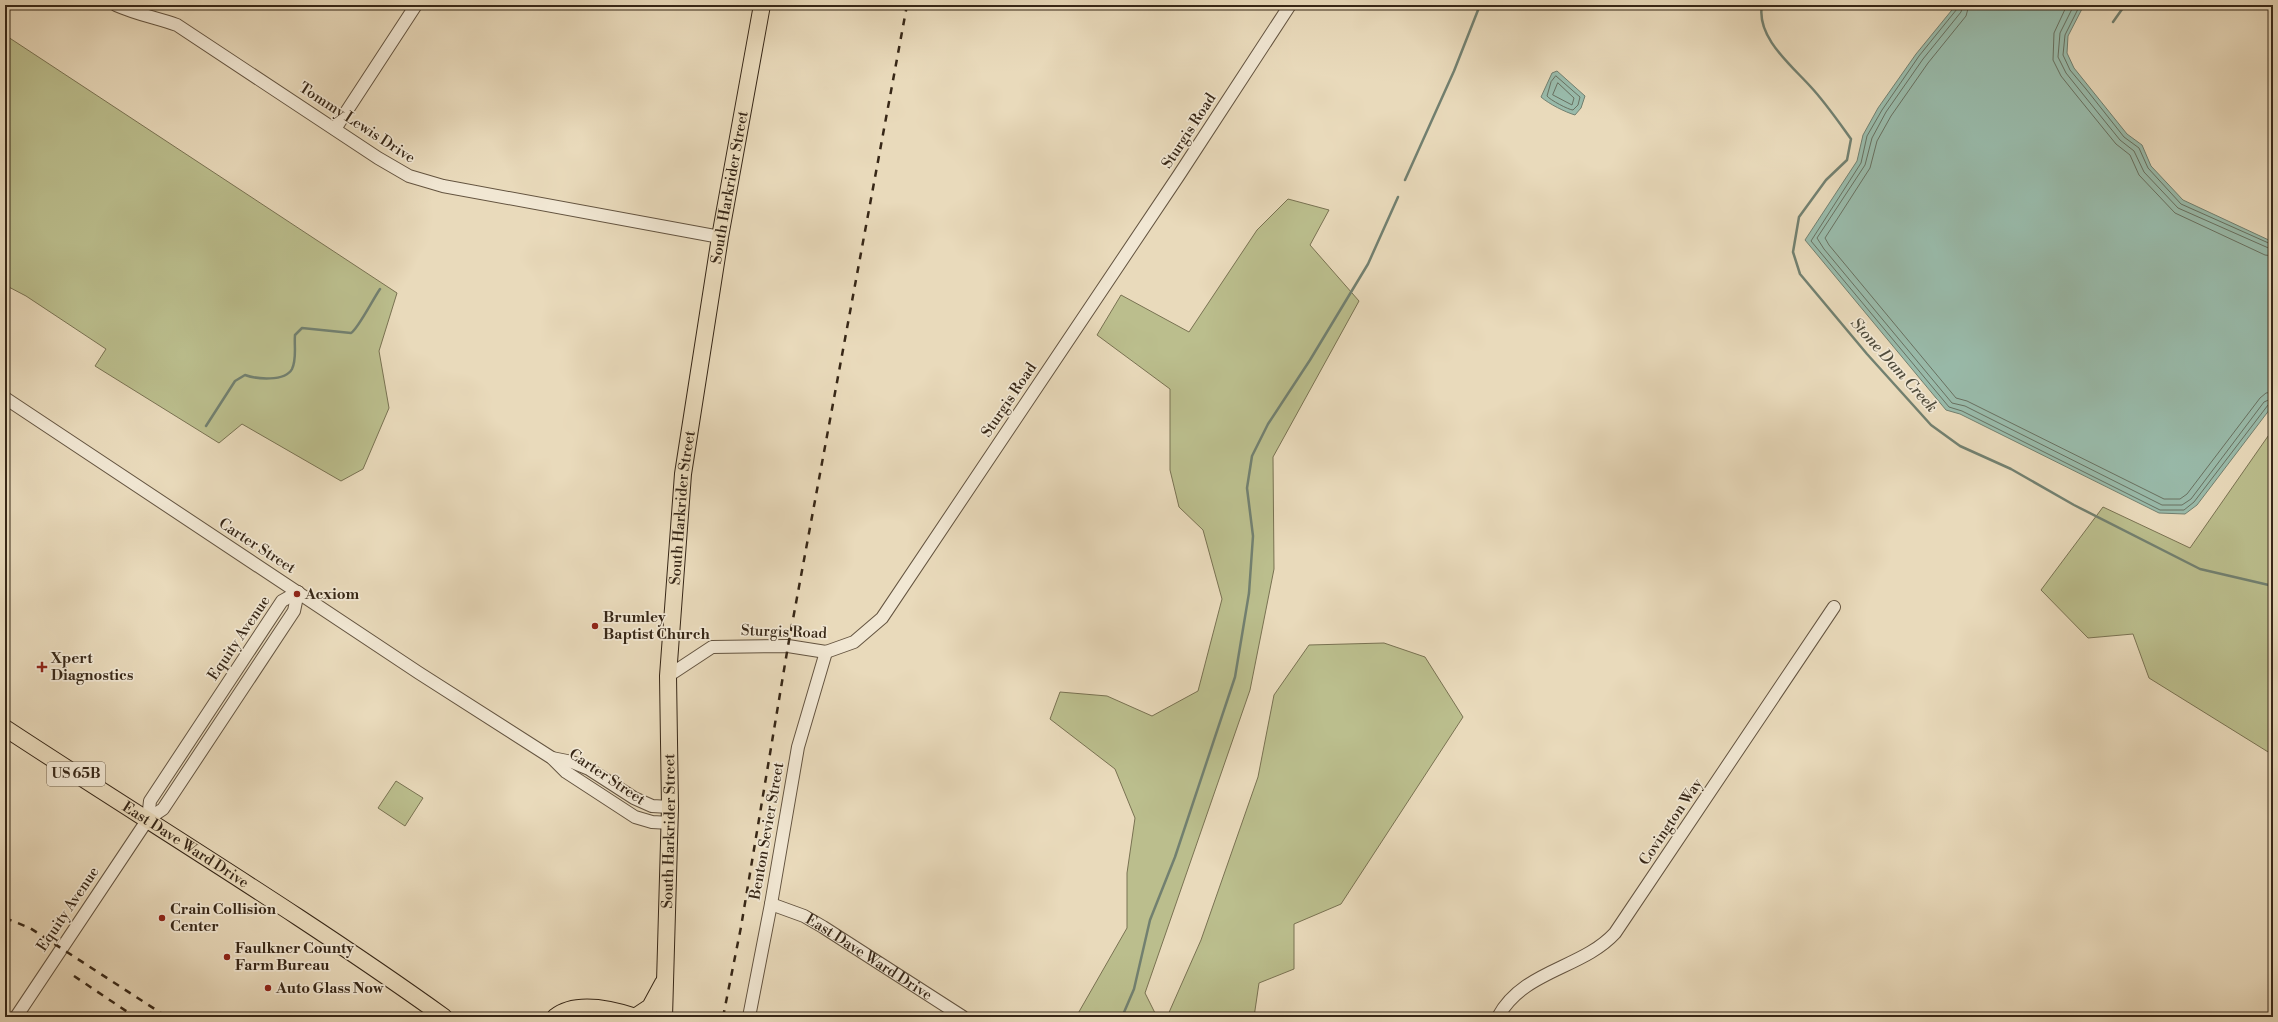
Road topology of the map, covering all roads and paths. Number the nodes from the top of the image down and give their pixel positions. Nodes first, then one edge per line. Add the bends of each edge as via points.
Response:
1 (116, 5) edge
2 (416, 5) edge
3 (762, 5) edge
4 (1290, 5) edge
5 (335, 129) junction
6 (720, 237) junction
7 (5, 398) edge
8 (298, 592) junction
9 (1834, 607) dead end
10 (826, 652) junction
11 (668, 676) junction
12 (5, 728) edge
13 (552, 758) junction
14 (670, 807) junction
15 (148, 819) junction
16 (670, 823) junction
17 (771, 904) junction
18 (665, 980) junction
19 (16, 1017) edge
20 (444, 1017) edge
21 (555, 1017) edge
22 (579, 1017) edge
23 (594, 1017) edge
24 (635, 1017) edge
25 (664, 1017) edge
26 (749, 1017) edge
27 (963, 1017) edge
28 (1498, 1017) edge

1 - 5 street, Tommy Lewis Drive via 177,26
2 - 5 street
3 - 6 main road, South Harkrider Street
4 - 10 street, Sturgis Road via 1175,182 882,618 854,642
5 - 6 street, Tommy Lewis Drive via 409,176 444,186
6 - 11 main road, South Harkrider Street via 683,474
7 - 8 street, Carter Street
8 - 13 street, Carter Street
8 - 15 street, Equity Avenue via 282,602 195,732 150,801
9 - 28 street, Covington Way via 1615,933 1604,945 1524,986 1507,1002
10 - 11 street, Sturgis Road via 788,646 712,647
10 - 17 street, Benton Sevier Street via 798,747
11 - 14 main road, South Harkrider Street
12 - 15 main road, East Dave Ward Drive / US 65B
13 - 14 street, Carter Street via 589,769 634,798 652,806
13 - 16 street, Carter Street via 566,772 636,817 652,822
14 - 16 main road, South Harkrider Street
15 - 19 street, Equity Avenue
15 - 20 main road, East Dave Ward Drive / US 65B via 379,971
16 - 18 main road, South Harkrider Street
17 - 26 street, Benton Sevier Street
17 - 27 street, East Dave Ward Drive via 804,916 823,927
18 - 24 main road via 650,1007
18 - 25 main road, South Harkrider Street
21 - 24 main road via 577,1008 615,1011
22 - 23 main road

